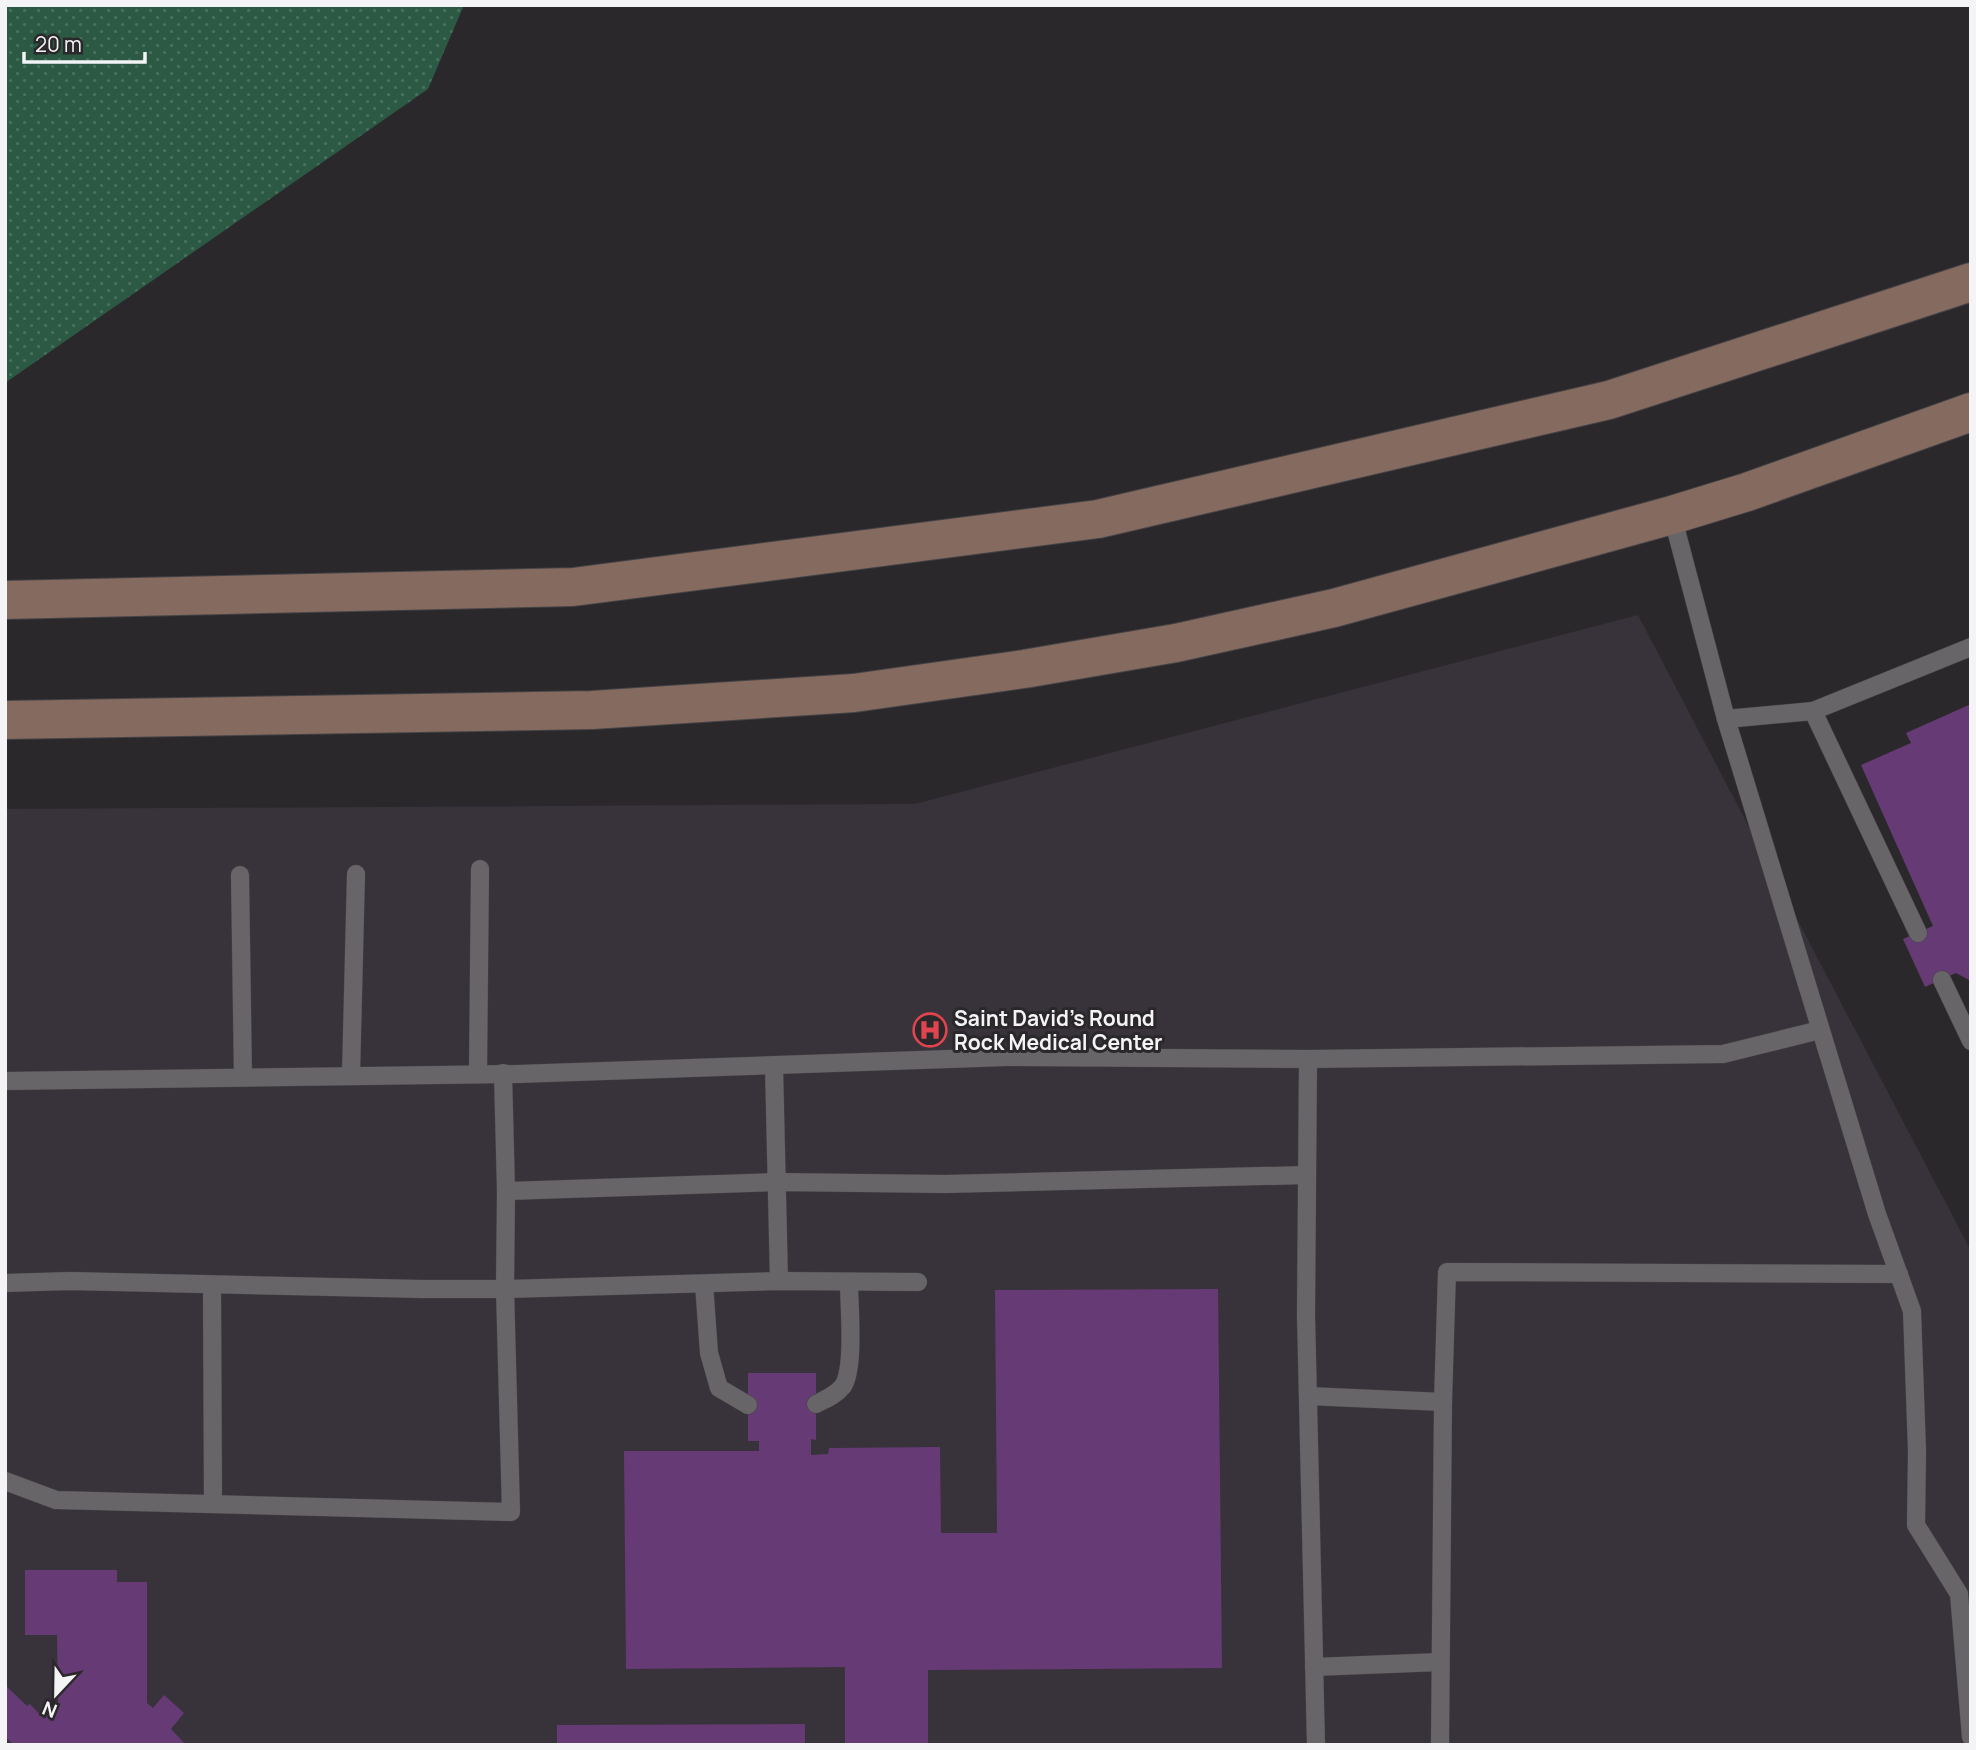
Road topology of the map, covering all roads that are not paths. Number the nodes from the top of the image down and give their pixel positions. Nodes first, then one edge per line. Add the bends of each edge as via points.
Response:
1 (1971, 282) edge
2 (1971, 412) edge
3 (1672, 515) junction
4 (5, 600) edge
5 (1971, 648) edge
6 (1813, 711) junction
7 (1726, 719) junction
8 (5, 720) edge
9 (480, 869) dead end
10 (356, 874) dead end
11 (240, 875) dead end
12 (1918, 933) dead end
13 (1942, 980) dead end
14 (1821, 1030) junction
15 (1971, 1041) edge
16 (1308, 1059) junction
17 (774, 1066) junction
18 (503, 1073) junction
19 (478, 1074) junction
20 (351, 1075) junction
21 (243, 1077) junction
22 (5, 1081) edge
23 (1306, 1175) junction
24 (776, 1182) junction
25 (506, 1191) junction
26 (1899, 1274) junction
27 (779, 1282) junction
28 (849, 1282) junction
29 (918, 1282) dead end
30 (5, 1283) edge
31 (704, 1284) junction
32 (212, 1285) junction
33 (505, 1289) junction
34 (1308, 1396) junction
35 (1443, 1402) junction
36 (816, 1404) dead end
37 (748, 1405) dead end
38 (5, 1481) edge
39 (213, 1504) junction
40 (1440, 1662) junction
41 (1314, 1667) junction
42 (1971, 1737) edge
43 (1316, 1745) edge
44 (1440, 1745) edge

1 - 4 main road via 1609,400 1098,519 573,587
2 - 3 main road
3 - 7 lane
3 - 8 main road via 1334,608 1176,643 854,693 592,710
5 - 6 lane
6 - 7 lane
6 - 12 lane
7 - 14 lane
9 - 19 lane
10 - 20 lane
11 - 21 lane
13 - 15 lane
14 - 16 lane via 1723,1054
14 - 26 lane
16 - 17 lane via 1006,1057
16 - 23 lane
17 - 18 lane
17 - 24 lane
18 - 19 lane
18 - 25 lane
19 - 20 lane
20 - 21 lane
21 - 22 lane
23 - 24 lane via 945,1184
23 - 34 lane
24 - 25 lane
24 - 27 lane
25 - 33 lane
26 - 35 lane via 1447,1272
26 - 42 lane via 1912,1311 1916,1525 1959,1594
27 - 28 lane
27 - 31 lane
28 - 29 lane
28 - 36 lane via 850,1358 844,1385
30 - 32 lane
31 - 33 lane
31 - 37 lane via 709,1353 719,1388
32 - 33 lane
32 - 39 lane
33 - 39 lane via 511,1513
34 - 35 lane
34 - 41 lane
35 - 40 lane
38 - 39 lane via 55,1500
40 - 41 lane
40 - 44 lane
41 - 43 lane

